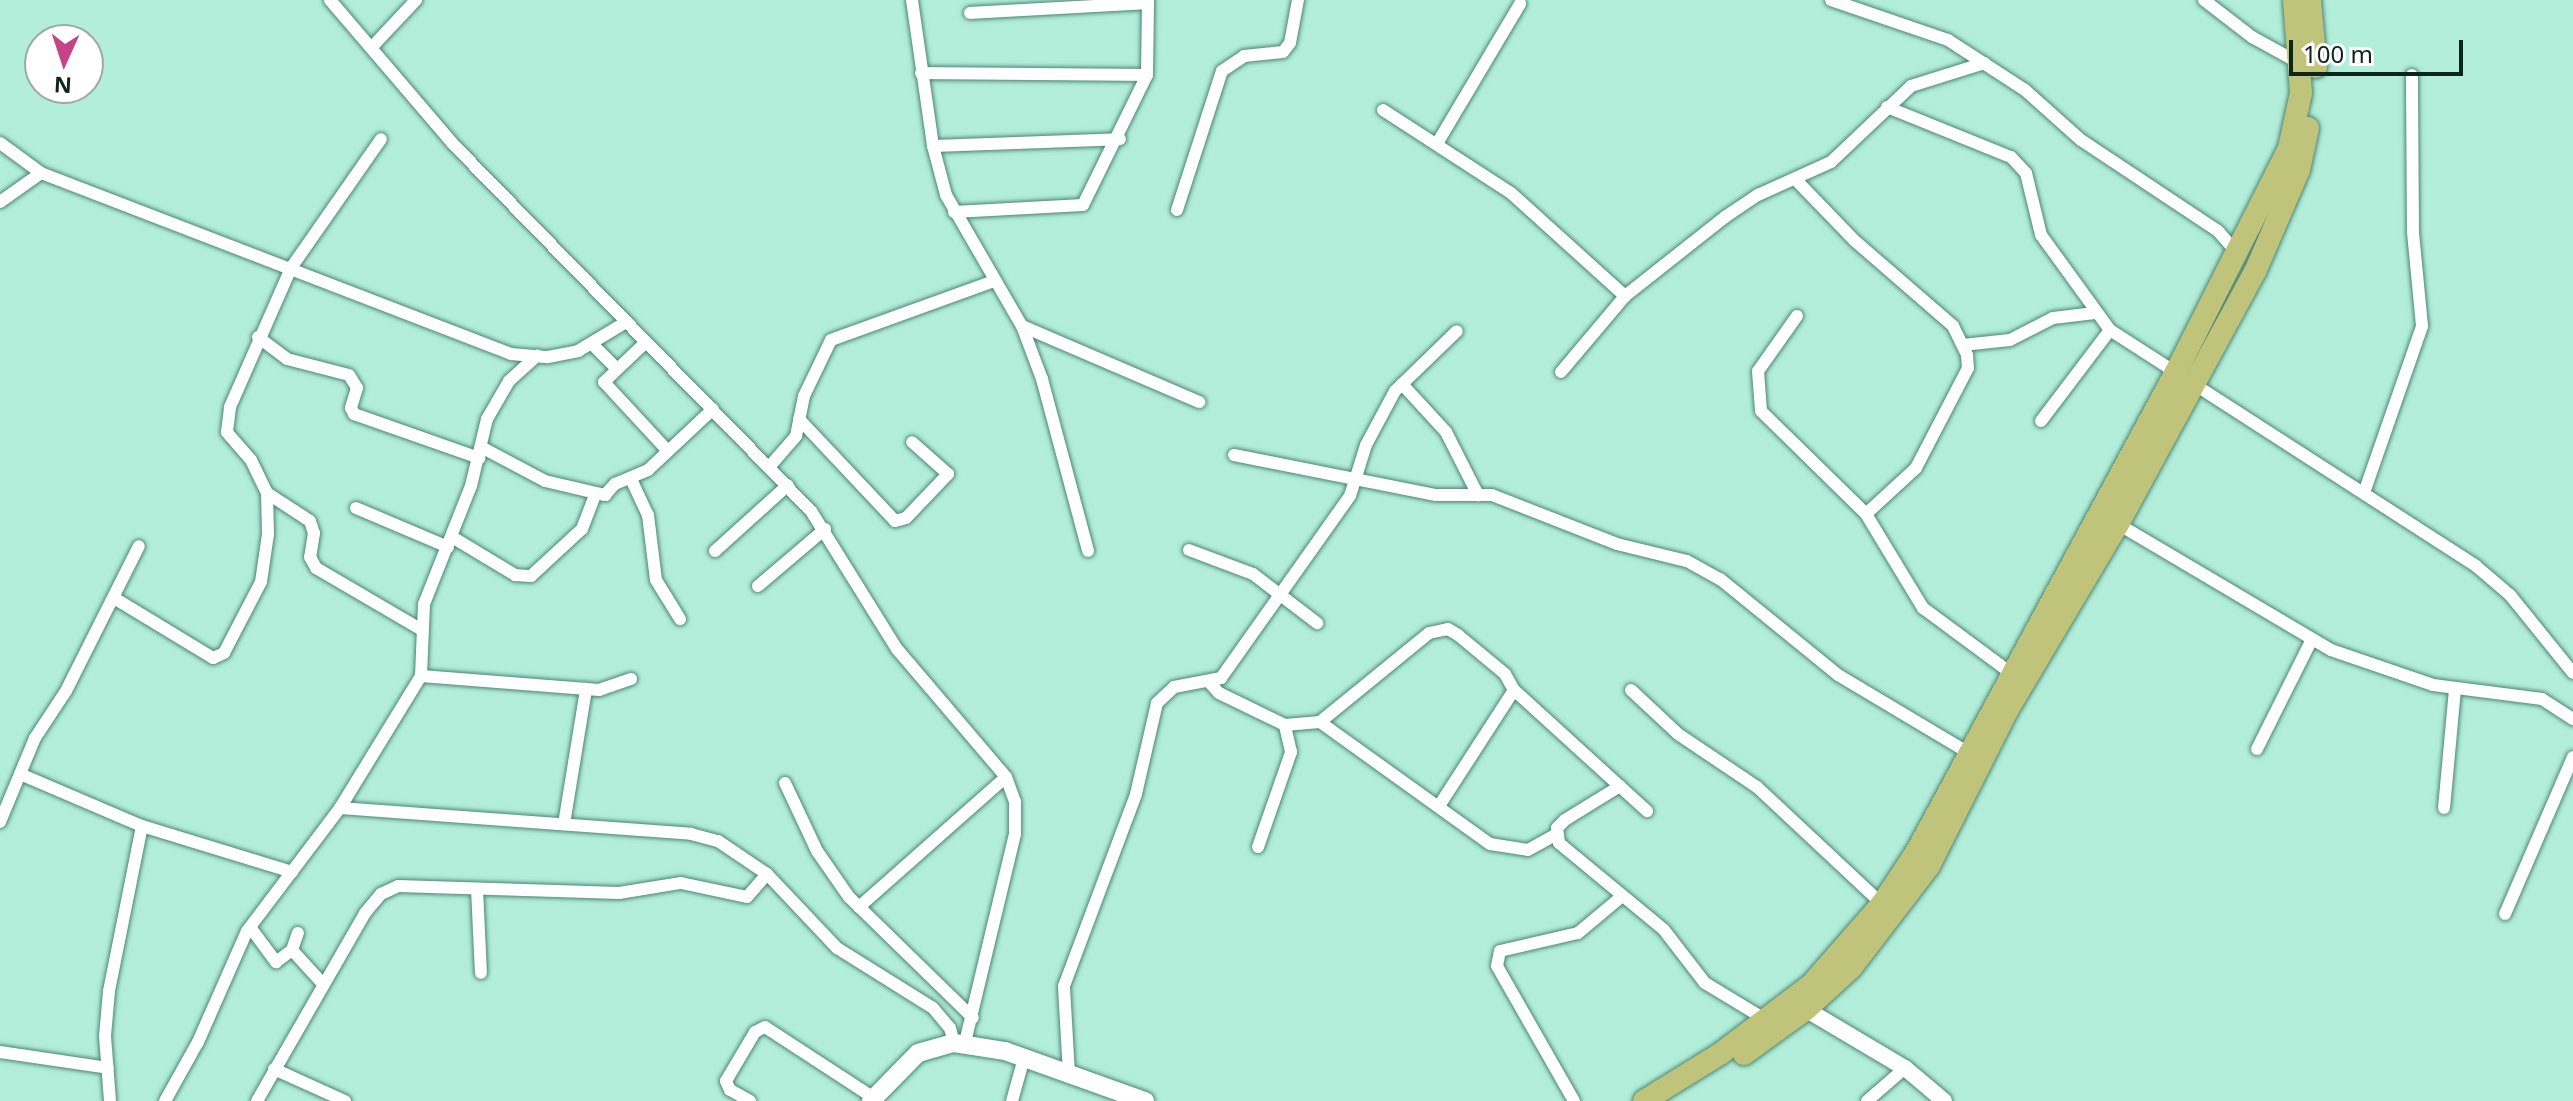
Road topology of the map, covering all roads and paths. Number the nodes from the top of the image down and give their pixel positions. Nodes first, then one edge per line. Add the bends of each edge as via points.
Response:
1 (330, 0) edge
2 (416, 0) edge
3 (912, 0) edge
4 (1298, 0) edge
5 (1831, 0) edge
6 (2204, 0) edge
7 (2294, 0) edge
8 (2310, 0) edge
9 (1148, 2) edge
10 (1520, 4) dead end
11 (970, 13) dead end
12 (371, 48) junction
13 (1985, 63) junction
14 (2301, 64) junction
15 (921, 73) junction
16 (1147, 75) junction
17 (2412, 75) dead end
18 (1887, 107) junction
19 (1383, 110) dead end
20 (381, 139) dead end
21 (1120, 139) junction
22 (1438, 142) junction
23 (0, 143) edge
24 (933, 146) junction
25 (41, 173) junction
26 (1796, 180) junction
27 (0, 202) edge
28 (1177, 210) dead end
29 (954, 212) junction
30 (2238, 254) junction
31 (291, 268) junction
32 (994, 281) junction
33 (1625, 296) junction
34 (2095, 313) junction
35 (1797, 316) dead end
36 (626, 322) junction
37 (1022, 326) junction
38 (2110, 330) junction
39 (1457, 331) dead end
40 (258, 337) junction
41 (646, 342) junction
42 (592, 344) junction
43 (1963, 345) junction
44 (537, 356) junction
45 (616, 368) junction
46 (1561, 372) dead end
47 (2185, 378) junction
48 (1402, 384) junction
49 (1199, 402) dead end
50 (713, 409) junction
51 (799, 419) junction
52 (2041, 421) dead end
53 (912, 442) dead end
54 (668, 451) junction
55 (480, 452) junction
56 (1234, 455) dead end
57 (770, 466) junction
58 (631, 479) junction
59 (1355, 482) junction
60 (788, 485) junction
61 (2365, 490) junction
62 (267, 493) junction
63 (595, 495) junction
64 (1478, 495) junction
65 (356, 508) dead end
66 (1866, 514) junction
67 (2118, 524) junction
68 (825, 529) junction
69 (450, 542) junction
70 (139, 546) dead end
71 (1189, 550) dead end
72 (715, 551) dead end
73 (1088, 551) dead end
74 (758, 586) dead end
75 (1283, 596) junction
76 (114, 598) junction
77 (680, 619) dead end
78 (1317, 623) dead end
79 (422, 630) junction
80 (2312, 639) junction
81 (2011, 673) junction
82 (2573, 673) edge
83 (421, 676) junction
84 (631, 679) dead end
85 (1210, 683) junction
86 (586, 689) junction
87 (1514, 690) junction
88 (1631, 690) dead end
89 (2455, 690) junction
90 (2000, 707) junction
91 (2573, 719) edge
92 (1320, 722) junction
93 (1285, 725) junction
94 (1979, 743) junction
95 (2257, 749) dead end
96 (2573, 757) edge
97 (20, 774) junction
98 (1006, 777) junction
99 (785, 783) dead end
100 (1620, 786) junction
101 (1439, 806) junction
102 (340, 808) junction
103 (2444, 808) dead end
104 (1647, 811) dead end
105 (0, 822) edge
106 (564, 824) junction
107 (142, 826) junction
108 (1555, 835) junction
109 (1258, 847) dead end
110 (292, 872) junction
111 (767, 874) junction
112 (477, 889) junction
113 (1621, 897) junction
114 (1882, 904) junction
115 (859, 907) junction
116 (2505, 914) dead end
117 (250, 927) junction
118 (298, 933) dead end
119 (292, 950) junction
120 (481, 973) dead end
121 (323, 984) junction
122 (1799, 1005) junction
123 (973, 1018) junction
124 (1766, 1020) junction
125 (959, 1043) junction
126 (0, 1052) edge
127 (1024, 1058) junction
128 (108, 1068) junction
129 (1905, 1068) junction
130 (274, 1069) junction
131 (1069, 1074) junction
132 (873, 1099) edge
133 (110, 1101) edge
134 (165, 1101) edge
135 (257, 1101) edge
136 (345, 1101) edge
137 (750, 1101) edge
138 (1012, 1101) edge
139 (1145, 1101) edge
140 (1574, 1101) edge
141 (1644, 1101) edge
142 (1671, 1101) edge
143 (1867, 1101) edge
144 (1944, 1101) edge

1 - 12 street
2 - 12 street
3 - 15 street
4 - 28 street via 1290,43 1283,52 1244,56 1222,71
5 - 13 street via 1948,40
6 - 14 street via 2252,37
7 - 14 highway
8 - 47 highway via 2316,66 2299,170 2255,272
9 - 11 street
9 - 16 street
10 - 22 street
12 - 36 street via 453,144
13 - 18 street via 1911,86
13 - 30 street via 2081,140 2218,231
14 - 30 highway via 2301,93 2289,148
15 - 16 street
15 - 24 street
16 - 21 street
17 - 61 street via 2413,232 2422,326
18 - 26 street via 1831,162
18 - 34 street via 1958,133 2021,165 2041,235
19 - 22 street
20 - 31 street
21 - 24 street
21 - 29 street via 1078,208
22 - 33 street via 1511,193
23 - 25 street
24 - 29 street
25 - 27 street
25 - 31 street
26 - 33 street via 1758,195
26 - 43 street via 1855,241 1953,326
29 - 32 street
30 - 47 highway
31 - 40 street
31 - 44 street via 400,307 470,341
32 - 37 street
32 - 51 street via 839,334 824,353
33 - 46 street
34 - 38 street
34 - 43 street via 2053,318 2010,340
35 - 66 street via 1758,371 1761,411
36 - 41 street
36 - 42 street
37 - 49 street
37 - 73 street via 1042,379
38 - 47 street
38 - 52 street
39 - 48 street
40 - 55 street via 287,359 349,375 357,388 354,414
40 - 62 street via 226,422 227,432 251,460
41 - 45 street
41 - 50 street
42 - 44 street
42 - 45 street
43 - 66 street via 1968,368 1928,449 1903,483
44 - 55 street via 496,399
45 - 54 street via 605,383
47 - 61 street
47 - 67 highway
47 - 81 highway
48 - 59 street via 1366,445
48 - 64 street via 1446,432
50 - 54 street
50 - 57 street
51 - 53 street via 895,521 906,518 948,474
51 - 57 street via 796,436
54 - 58 street
55 - 63 street via 545,481
55 - 69 street
56 - 59 street
57 - 60 street
58 - 63 street via 615,484 605,495
58 - 77 street via 648,515 656,580
59 - 64 street via 1436,495
59 - 75 street
60 - 68 street
60 - 72 street
61 - 82 street via 2510,595
62 - 76 street via 266,565 221,657 213,658
62 - 79 street via 310,521 310,557 316,568
63 - 69 street via 576,536 531,576 515,575
64 - 94 street via 1492,495 1617,544 1687,561 1720,579 1838,675
65 - 69 street
66 - 81 street via 1923,608
67 - 80 street
67 - 90 highway
68 - 74 street
68 - 98 street via 897,649
69 - 79 street via 428,591
70 - 76 street
71 - 75 street via 1253,574
75 - 78 street
75 - 85 street via 1221,678
76 - 97 street
79 - 83 street
80 - 89 street via 2388,672
80 - 95 street
81 - 90 highway
83 - 86 street
83 - 102 street
84 - 86 street via 611,689
85 - 93 street via 1219,693
85 - 131 street via 1174,687 1157,703 1136,794 1064,986 1061,1013
86 - 106 street
87 - 92 street via 1505,674 1443,629 1429,633
87 - 100 street
87 - 101 street
88 - 114 street via 1678,734 1757,787
89 - 91 street via 2542,699
89 - 103 street
90 - 94 highway
92 - 93 street
92 - 101 street
93 - 109 street via 1291,752
94 - 114 highway
94 - 122 highway via 1945,838 1904,904 1851,968
96 - 116 street
97 - 105 street
97 - 107 street
98 - 115 street
98 - 123 street via 1015,802 1015,834
99 - 115 street via 817,851
100 - 104 street
100 - 108 street via 1565,820
101 - 108 street via 1502,848 1528,850
102 - 106 street
102 - 110 street
106 - 111 street via 691,834 747,856
107 - 110 street
107 - 128 street via 109,991
108 - 113 street
110 - 117 street
111 - 112 street via 747,897 681,883 619,893
111 - 125 street via 837,948 943,1017
112 - 120 street
112 - 121 street via 422,883 381,894
113 - 124 street via 1664,930 1705,983
113 - 140 street via 1578,933 1500,951 1497,966
114 - 122 highway
115 - 123 street
117 - 119 street via 276,962
117 - 134 street
118 - 119 street
119 - 121 street
121 - 130 street
122 - 124 highway
122 - 129 street
122 - 142 highway
123 - 125 street
124 - 141 highway
125 - 127 main road
125 - 132 main road via 918,1053
126 - 128 street
127 - 131 main road
127 - 138 street
128 - 133 street
129 - 143 street
129 - 144 street
130 - 135 street
130 - 136 street
131 - 139 main road
132 - 137 street via 765,1027 755,1032 726,1081 730,1090

